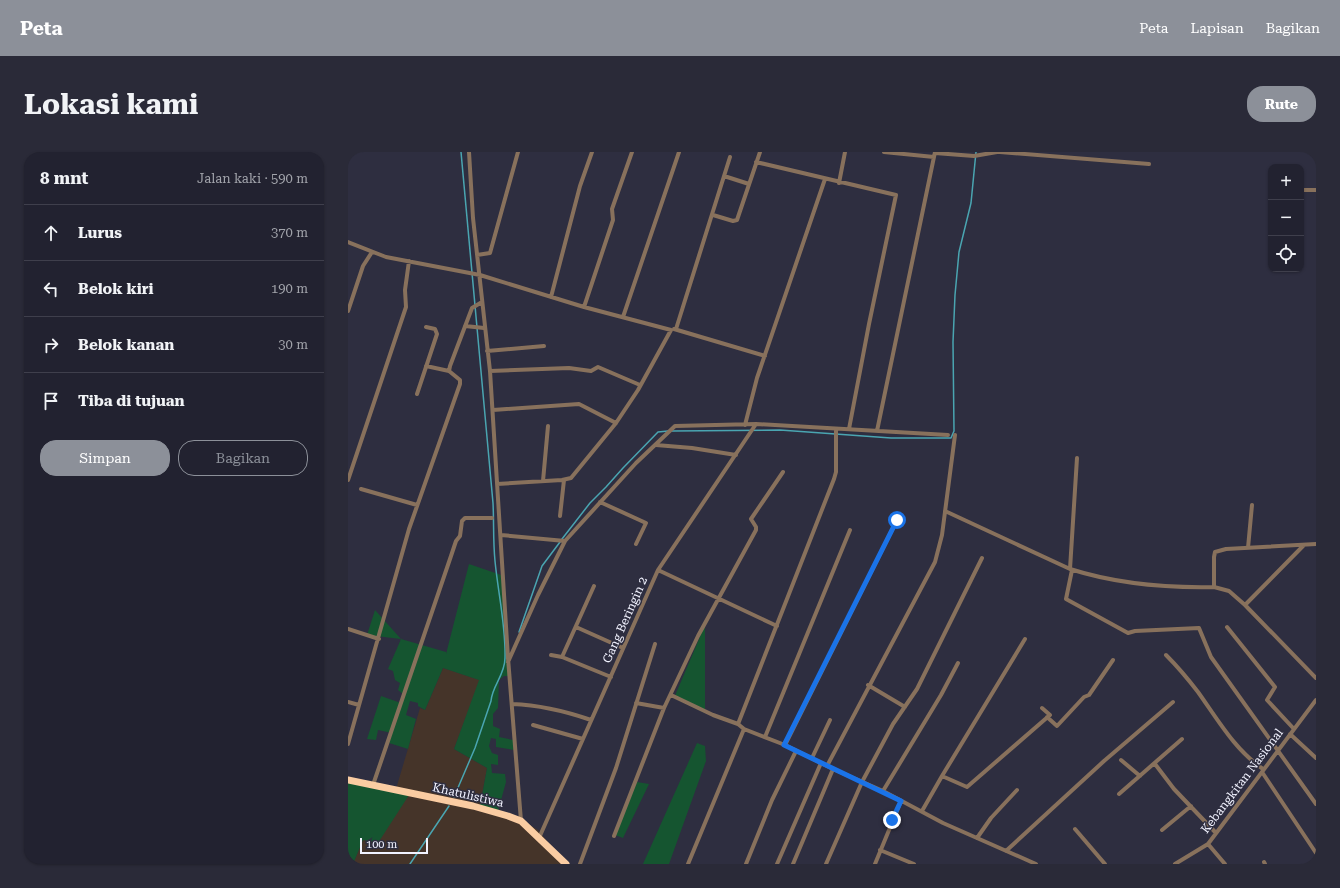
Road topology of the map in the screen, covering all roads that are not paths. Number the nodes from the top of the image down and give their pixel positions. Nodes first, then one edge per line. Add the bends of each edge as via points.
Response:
1 (469, 152) edge
2 (518, 152) edge
3 (592, 152) edge
4 (632, 152) edge
5 (679, 152) edge
6 (760, 152) edge
7 (844, 152) edge
8 (884, 152) edge
9 (998, 152) edge
10 (935, 154) edge
11 (730, 157) dead end
12 (756, 162) junction
13 (1149, 164) dead end
14 (724, 176) junction
15 (825, 179) junction
16 (839, 183) junction
17 (750, 184) junction
18 (1304, 190) edge
19 (1316, 190) edge
20 (713, 215) junction
21 (348, 242) edge
22 (372, 252) junction
23 (477, 255) junction
24 (409, 261) junction
25 (480, 275) junction
26 (551, 297) junction
27 (482, 302) junction
28 (584, 307) junction
29 (348, 311) edge
30 (623, 317) junction
31 (465, 326) junction
32 (426, 327) dead end
33 (484, 328) junction
34 (674, 330) junction
35 (544, 346) dead end
36 (487, 351) junction
37 (765, 356) junction
38 (426, 366) junction
39 (449, 371) junction
40 (490, 371) junction
41 (640, 385) junction
42 (416, 394) dead end
43 (493, 410) junction
44 (616, 423) junction
45 (745, 425) junction
46 (548, 426) dead end
47 (755, 426) junction
48 (849, 429) junction
49 (836, 430) junction
50 (877, 431) junction
51 (948, 435) dead end
52 (955, 435) dead end
53 (656, 445) junction
54 (736, 455) junction
55 (1076, 458) dead end
56 (783, 472) dead end
57 (348, 480) edge
58 (564, 480) junction
59 (543, 481) junction
60 (497, 484) junction
61 (361, 489) dead end
62 (600, 502) junction
63 (417, 505) junction
64 (1252, 505) dead end
65 (945, 511) junction
66 (560, 516) dead end
67 (492, 518) dead end
68 (897, 520) dead end
69 (850, 530) dead end
70 (501, 535) junction
71 (564, 541) junction
72 (636, 544) dead end
73 (1316, 544) edge
74 (1304, 545) junction
75 (1248, 548) junction
76 (982, 558) dead end
77 (1071, 569) junction
78 (658, 570) junction
79 (594, 586) dead end
80 (1214, 587) junction
81 (718, 599) junction
82 (1245, 605) junction
83 (777, 626) junction
84 (576, 627) junction
85 (1227, 627) dead end
86 (348, 629) edge
87 (379, 639) junction
88 (1025, 639) dead end
89 (655, 644) dead end
90 (623, 648) junction
91 (551, 655) dead end
92 (1166, 655) dead end
93 (562, 657) junction
94 (508, 660) junction
95 (1113, 660) dead end
96 (958, 663) dead end
97 (611, 677) junction
98 (1316, 678) edge
99 (868, 685) junction
100 (671, 694) junction
101 (1316, 700) edge
102 (348, 702) edge
103 (1173, 702) dead end
104 (636, 703) junction
105 (360, 704) junction
106 (512, 704) junction
107 (905, 707) junction
108 (664, 708) junction
109 (1042, 708) dead end
110 (1046, 717) junction
111 (591, 720) junction
112 (830, 720) dead end
113 (738, 724) junction
114 (533, 725) dead end
115 (744, 729) junction
116 (1294, 729) junction
117 (1290, 734) junction
118 (765, 737) junction
119 (583, 739) junction
120 (1182, 739) dead end
121 (348, 744) edge
122 (784, 745) junction
123 (796, 751) junction
124 (1277, 751) junction
125 (812, 758) junction
126 (1316, 758) edge
127 (1121, 760) dead end
128 (821, 763) junction
129 (1155, 764) junction
130 (827, 766) junction
131 (833, 769) junction
132 (1263, 770) junction
133 (942, 776) junction
134 (1140, 776) junction
135 (348, 780) edge
136 (862, 782) junction
137 (373, 786) junction
138 (1017, 790) dead end
139 (883, 791) junction
140 (1119, 794) dead end
141 (901, 801) junction
142 (1316, 804) edge
143 (1191, 806) junction
144 (922, 812) junction
145 (521, 821) junction
146 (1075, 829) dead end
147 (1162, 830) dead end
148 (1216, 833) junction
149 (614, 836) dead end
150 (540, 838) junction
151 (977, 838) junction
152 (1208, 844) junction
153 (880, 850) junction
154 (1006, 851) junction
155 (1316, 853) edge
156 (566, 864) edge
157 (580, 864) edge
158 (688, 864) edge
159 (746, 864) edge
160 (777, 864) edge
161 (792, 864) edge
162 (826, 864) edge
163 (874, 864) edge
164 (914, 864) edge
165 (1036, 864) edge
166 (1105, 864) edge
167 (1175, 864) edge
168 (1225, 864) edge

1 - 23 street
2 - 23 street via 490,253
3 - 26 street via 580,186
4 - 28 street via 612,209 613,220
5 - 30 street
6 - 12 street
7 - 16 street
8 - 10 street
9 - 10 street via 976,156
9 - 13 street
10 - 50 street
11 - 14 street
12 - 15 street
12 - 17 street
14 - 17 street
14 - 20 street
15 - 16 street
15 - 37 street
16 - 48 street via 896,195 868,324
17 - 20 street via 737,220
18 - 19 street
20 - 34 street
21 - 22 street
22 - 24 street
22 - 29 street via 363,266
23 - 25 street
24 - 25 street
24 - 57 street via 405,290 406,306
25 - 26 street
25 - 27 street
26 - 28 street
27 - 31 street via 474,307
27 - 33 street
28 - 30 street
30 - 34 street
31 - 33 street
31 - 39 street
32 - 38 street via 435,329 437,333
33 - 36 street
34 - 37 street
34 - 41 street
35 - 36 street
36 - 40 street
37 - 45 street
38 - 39 street
38 - 42 street
39 - 63 street via 460,380 460,384
40 - 41 street via 568,368 591,370 598,367
40 - 43 street
41 - 44 street
43 - 44 street via 579,404
43 - 60 street
44 - 58 street via 571,478
45 - 47 street
45 - 53 street via 673,426
46 - 59 street
47 - 49 street
47 - 54 street, Gang Beringin 2
48 - 49 street
48 - 50 street
49 - 83 street via 834,479
50 - 51 street
52 - 65 street
53 - 54 street
53 - 62 street
54 - 78 street, Gang Beringin 2
55 - 77 street
56 - 81 street via 751,520 756,530
58 - 59 street
58 - 66 street
59 - 60 street
60 - 70 street
61 - 63 street
62 - 71 street
62 - 72 street via 646,523
63 - 87 street
64 - 75 street
65 - 77 street
65 - 99 street via 942,535 932,569
67 - 137 street via 465,518 462,521 460,536 450,556
68 - 122 street
69 - 118 street
70 - 71 street
70 - 94 street
71 - 94 street
73 - 74 street
74 - 75 street
74 - 82 street
75 - 80 street via 1215,552
76 - 107 street via 917,689
77 - 80 street via 1113,581 1136,584
77 - 124 street via 1066,599 1128,633 1199,628 1211,657
78 - 81 street
78 - 90 street, Gang Beringin 2
79 - 84 street
80 - 82 street via 1229,591
81 - 83 street
81 - 100 street
82 - 98 street
83 - 113 street
84 - 90 street
84 - 93 street
85 - 116 street via 1276,687 1267,700
86 - 87 street
87 - 105 street
88 - 133 street
89 - 104 street
90 - 97 street, Gang Beringin 2
91 - 93 street
92 - 132 street via 1198,692 1236,746
93 - 97 street
94 - 106 street
95 - 110 street via 1089,695 1084,697 1057,726
96 - 139 street
97 - 111 street, Gang Beringin 2
99 - 107 street
99 - 130 street
100 - 108 street
100 - 113 street via 713,715
101 - 116 street, Kebangkitan Nasional
102 - 105 street
103 - 154 street
104 - 108 street
104 - 157 street via 616,768
105 - 121 street
106 - 111 street via 559,710
106 - 145 street
107 - 136 street
108 - 149 street
109 - 110 street via 1050,715
110 - 133 street via 967,787
111 - 119 street, Gang Beringin 2
112 - 125 street
113 - 115 street
114 - 119 street
115 - 118 street
115 - 158 street
116 - 117 street, Kebangkitan Nasional
117 - 124 street, Kebangkitan Nasional
117 - 126 street
118 - 122 street
119 - 150 street, Gang Beringin 2
120 - 129 street
122 - 123 street
123 - 125 street
123 - 159 street via 772,800
124 - 132 street, Kebangkitan Nasional
124 - 142 street
125 - 128 street
127 - 134 street
128 - 130 street
128 - 160 street
129 - 134 street
129 - 143 street
130 - 131 street
131 - 136 street
131 - 161 street
132 - 148 street, Kebangkitan Nasional
132 - 155 street
133 - 144 street
134 - 140 street
135 - 137 highway, Khatulistiwa
136 - 139 street
136 - 162 street
137 - 145 highway, Khatulistiwa via 494,812
138 - 151 street via 991,818
139 - 141 street
141 - 144 street
141 - 153 street
143 - 147 street
143 - 148 street
144 - 151 street
145 - 150 highway, Khatulistiwa
146 - 166 street via 1084,844
148 - 152 street, Kebangkitan Nasional
150 - 156 highway, Khatulistiwa
151 - 154 street
152 - 167 street, Kebangkitan Nasional
152 - 168 street
153 - 163 street
153 - 164 street
154 - 165 street

